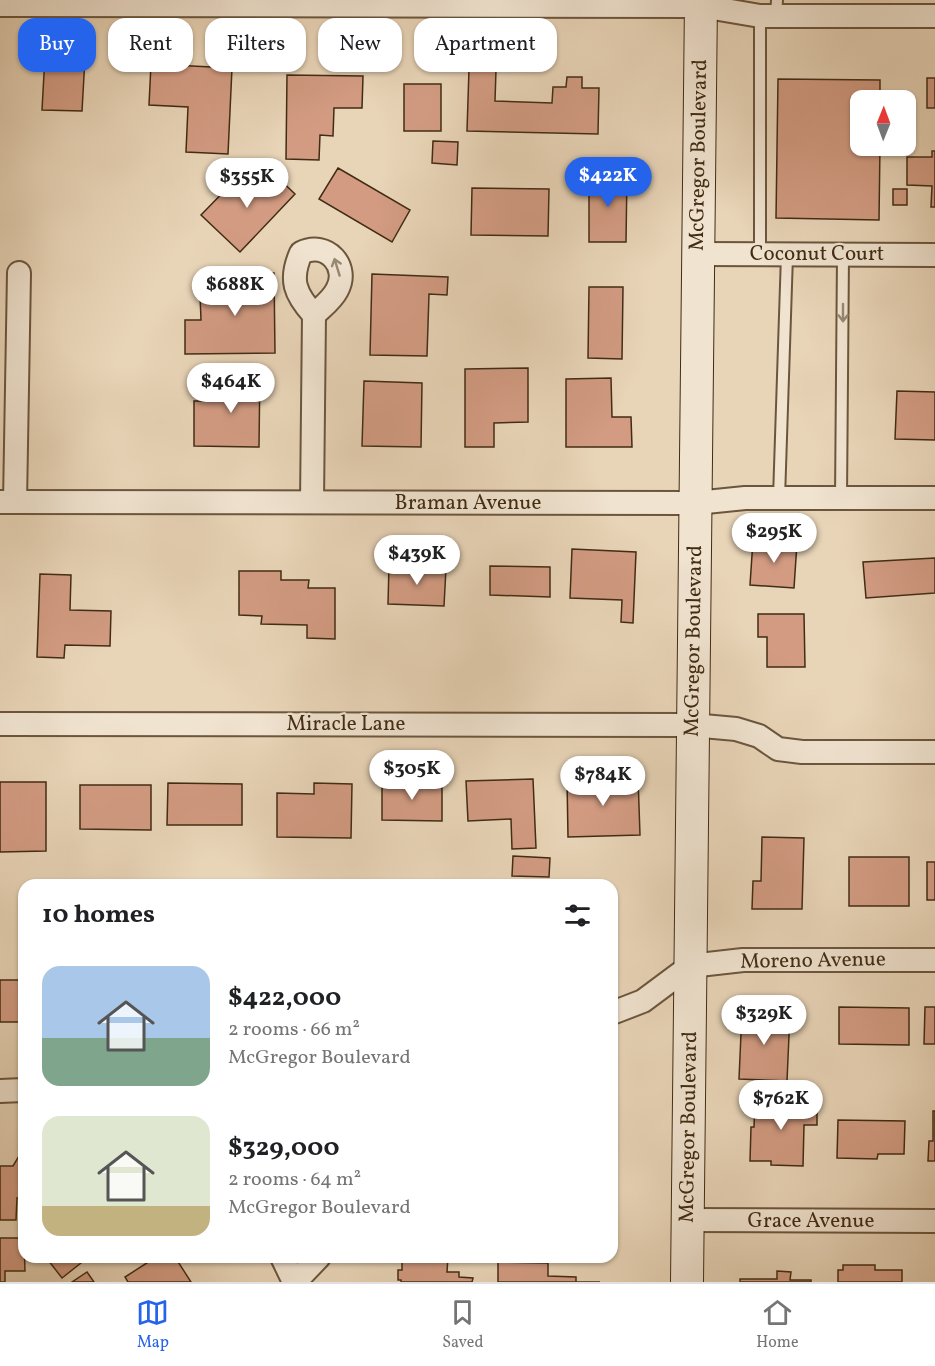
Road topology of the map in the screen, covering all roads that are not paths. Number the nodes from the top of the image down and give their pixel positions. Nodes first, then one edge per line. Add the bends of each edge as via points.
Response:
1 (701, 3) edge
2 (0, 6) edge
3 (771, 10) edge
4 (935, 16) edge
5 (698, 254) junction
6 (760, 254) junction
7 (787, 255) junction
8 (843, 255) junction
9 (935, 255) edge
10 (20, 273) dead end
11 (314, 315) dead end
12 (779, 498) junction
13 (841, 498) junction
14 (935, 498) edge
15 (8, 502) edge
16 (312, 502) junction
17 (696, 503) junction
18 (0, 724) edge
19 (692, 725) junction
20 (935, 752) edge
21 (935, 960) edge
22 (690, 966) junction
23 (618, 1011) edge
24 (0, 1090) edge
25 (18, 1090) edge
26 (688, 1220) junction
27 (935, 1221) edge
28 (285, 1263) edge
29 (313, 1263) edge
30 (295, 1282) edge
31 (687, 1282) edge

1 - 2 street
1 - 3 street
1 - 5 main road, McGregor Boulevard
3 - 4 street
3 - 6 lane
5 - 6 street, Coconut Court
5 - 17 main road, McGregor Boulevard
6 - 7 street, Coconut Court
7 - 8 street, Coconut Court
7 - 12 lane
8 - 9 street, Coconut Court
8 -> 13 lane
10 - 15 street
11 - 16 street
12 - 13 street, Braman Avenue
12 - 17 street, Braman Avenue
13 - 14 street, Braman Avenue
15 - 16 street, Braman Avenue
16 - 17 street, Braman Avenue
17 - 19 main road, McGregor Boulevard
18 - 19 street, Miracle Lane
19 - 20 street, Miracle Lane via 736,729 759,736 778,749 802,752
19 - 22 main road, McGregor Boulevard
21 - 22 street, Moreno Avenue via 744,960
22 - 23 street via 643,1001
22 - 26 main road, McGregor Boulevard
24 - 25 street
26 - 27 street, Grace Avenue
26 - 31 main road, McGregor Boulevard
28 - 30 street
29 - 30 street

